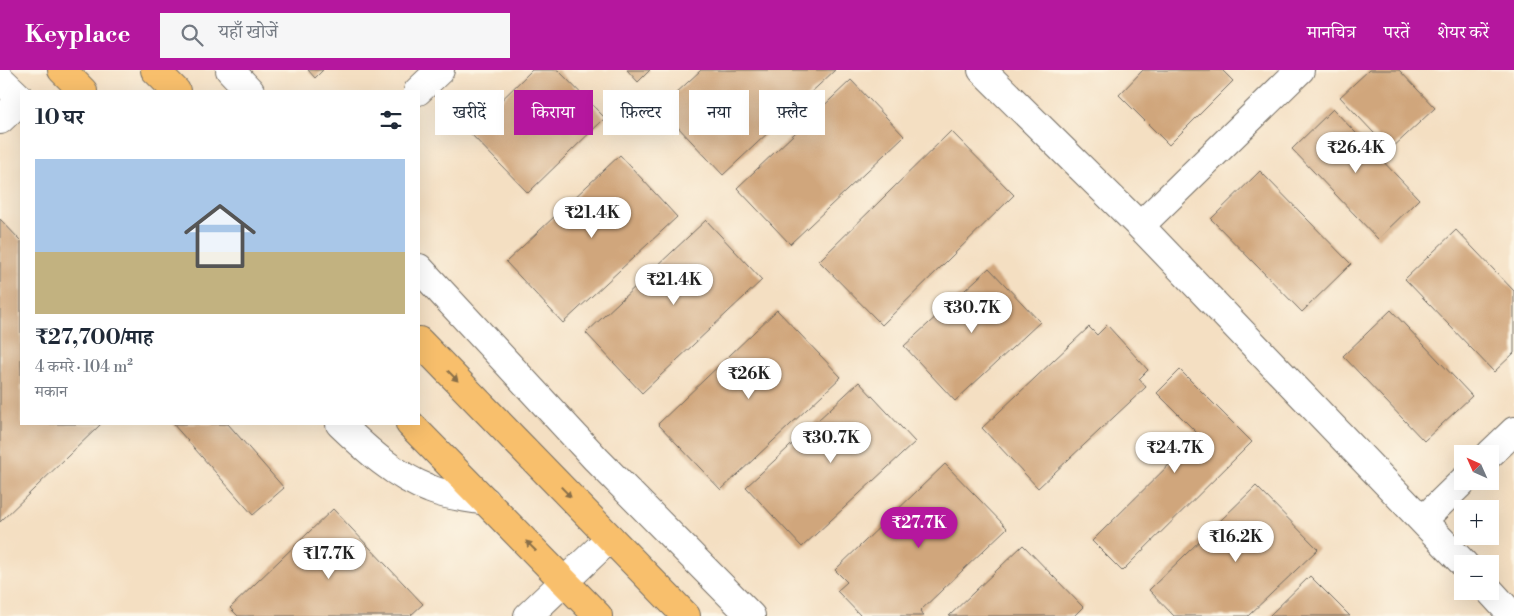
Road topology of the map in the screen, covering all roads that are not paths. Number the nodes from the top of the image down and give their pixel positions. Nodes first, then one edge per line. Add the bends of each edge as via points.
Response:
1 (62, 70) edge
2 (156, 70) edge
3 (230, 70) edge
4 (440, 70) edge
5 (982, 70) edge
6 (1300, 70) edge
7 (0, 78) edge
8 (82, 90) edge
9 (175, 90) edge
10 (249, 90) edge
11 (419, 90) edge
12 (20, 99) edge
13 (20, 101) edge
14 (0, 120) edge
15 (1140, 226) junction
16 (420, 269) edge
17 (420, 342) edge
18 (341, 425) edge
19 (411, 425) edge
20 (1514, 431) edge
21 (1499, 445) edge
22 (1454, 490) edge
23 (486, 501) junction
24 (1423, 520) junction
25 (610, 538) junction
26 (1456, 555) edge
27 (565, 581) junction
28 (1498, 600) edge
29 (528, 616) edge
30 (598, 616) edge
31 (686, 616) edge
32 (751, 616) edge
33 (1513, 616) edge

1 - 8 main road
2 - 9 main road
3 - 10 street
4 - 11 street
5 - 15 street
6 - 15 street
7 - 12 street
13 - 14 street
15 - 24 street
16 - 32 street via 596,459
17 -> 25 main road
18 - 23 street via 379,460 407,478 431,490
19 - 23 main road
20 - 21 street
22 - 24 street
27 -> 23 main road
24 - 26 street
25 - 27 street
25 - 31 main road
27 - 29 street
27 - 30 main road
28 - 33 street

